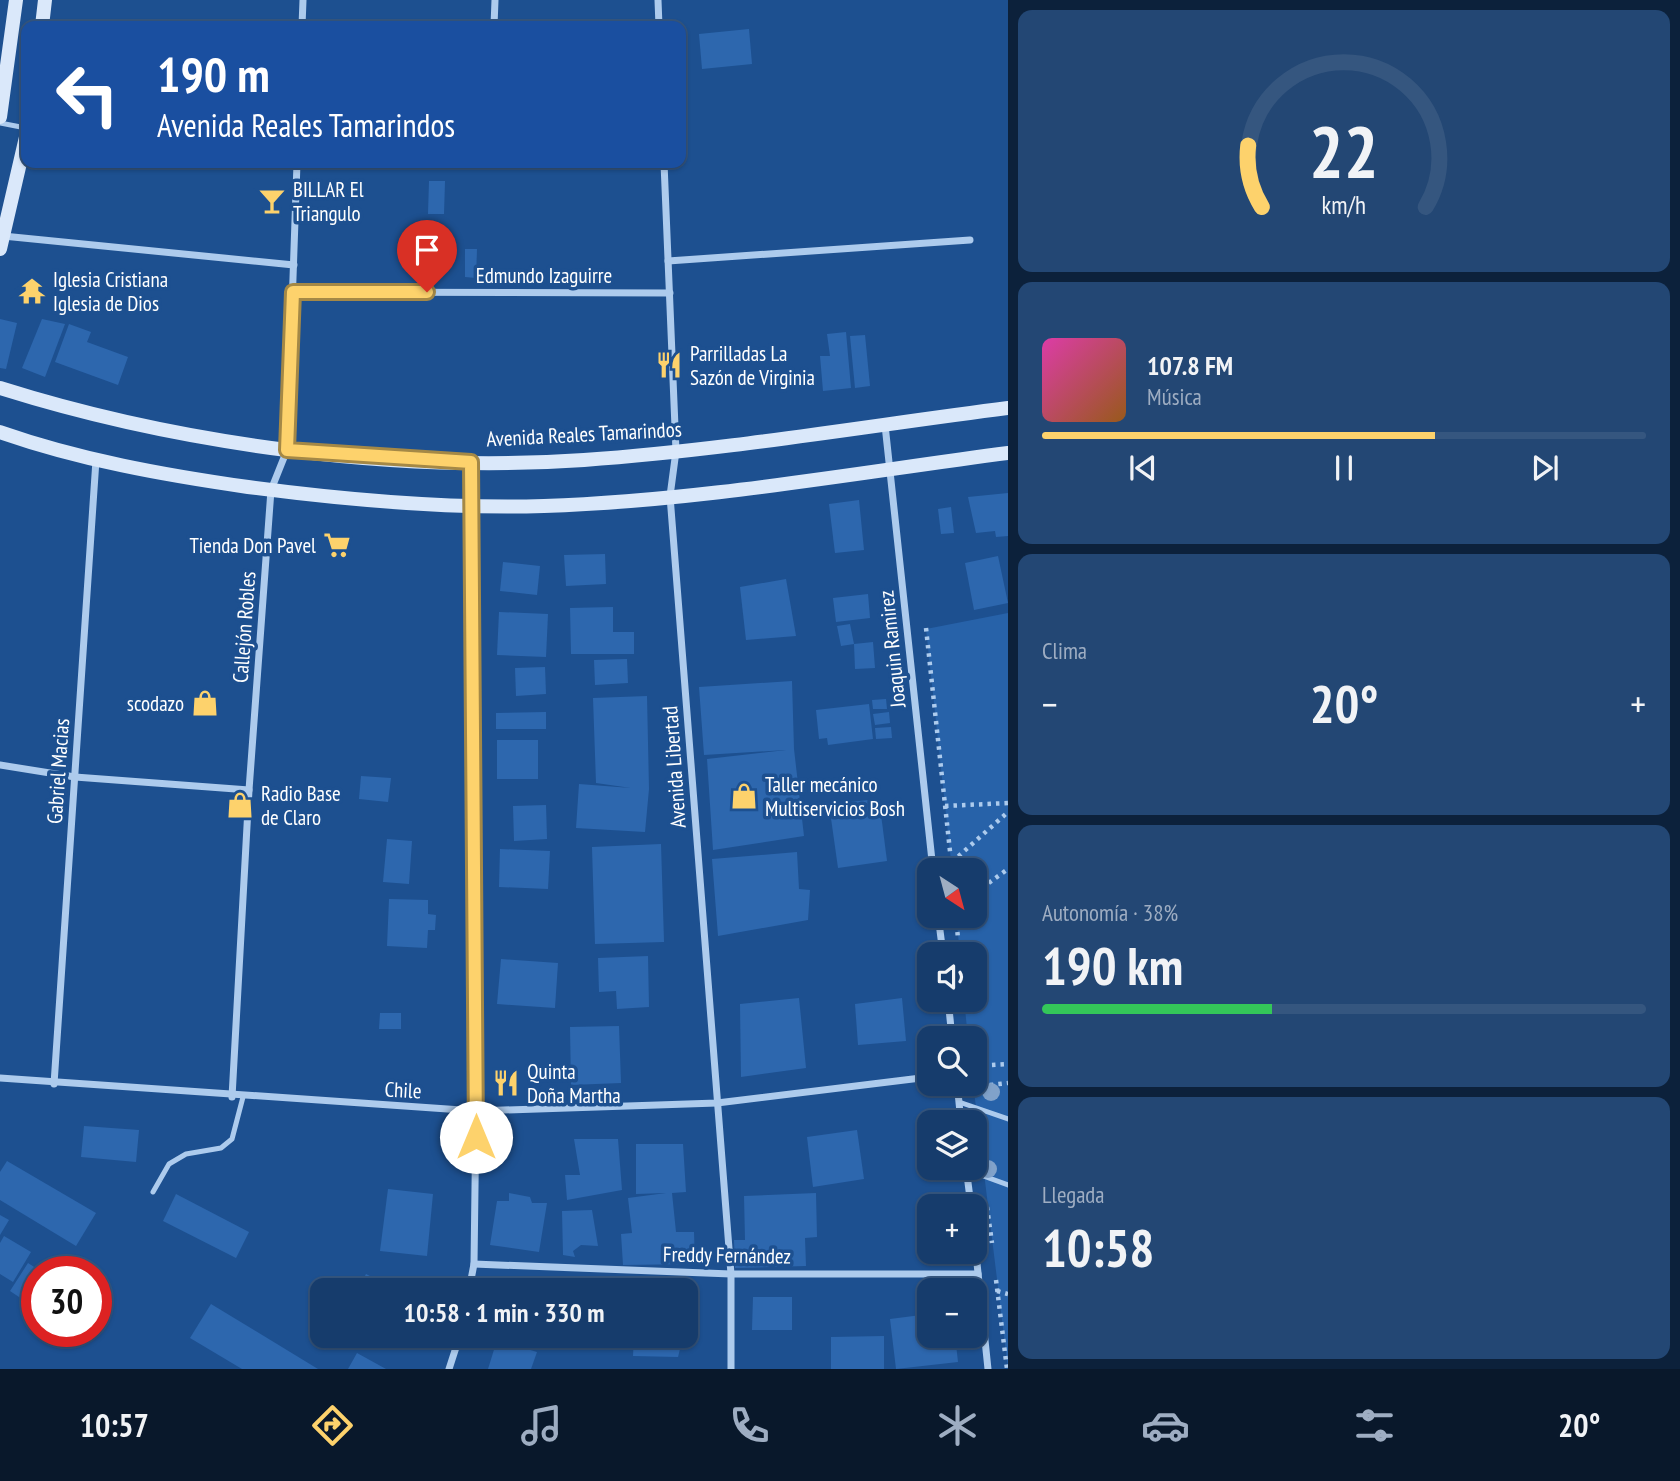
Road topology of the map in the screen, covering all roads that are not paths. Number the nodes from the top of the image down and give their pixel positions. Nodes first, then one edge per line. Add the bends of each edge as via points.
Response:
1 (16, 0) edge
2 (45, 0) edge
3 (303, 0) edge
4 (495, 0) edge
5 (658, 0) edge
6 (43, 21) edge
7 (302, 21) edge
8 (494, 21) edge
9 (659, 21) edge
10 (0, 116) edge
11 (21, 126) edge
12 (21, 159) edge
13 (297, 168) edge
14 (664, 168) edge
15 (970, 240) dead end
16 (2, 242) edge
17 (668, 261) junction
18 (294, 265) junction
19 (293, 292) junction
20 (670, 293) junction
21 (0, 388) edge
22 (1008, 408) edge
23 (885, 424) junction
24 (0, 432) edge
25 (287, 450) junction
26 (676, 451) junction
27 (1008, 453) edge
28 (96, 460) junction
29 (471, 462) junction
30 (890, 469) junction
31 (271, 490) junction
32 (670, 496) junction
33 (471, 506) junction
34 (0, 765) edge
35 (75, 777) junction
36 (249, 790) junction
37 (932, 858) edge
38 (917, 1078) edge
39 (0, 1079) edge
40 (54, 1084) junction
41 (958, 1096) edge
42 (232, 1097) junction
43 (243, 1097) junction
44 (959, 1102) junction
45 (717, 1103) junction
46 (960, 1110) edge
47 (476, 1111) junction
48 (1008, 1119) edge
49 (987, 1177) edge
50 (1008, 1185) edge
51 (153, 1192) dead end
52 (474, 1264) junction
53 (977, 1264) edge
54 (730, 1274) junction
55 (978, 1274) junction
56 (471, 1278) edge
57 (456, 1348) edge
58 (449, 1369) edge
59 (731, 1369) edge
60 (989, 1369) edge

1 - 10 main road
2 - 6 main road
3 - 7 street
4 - 8 street
5 - 9 street
10 - 11 lane
12 - 16 main road
13 - 18 street, Callejón Robles
14 - 17 street, Avenida Libertad
15 - 17 street
16 - 18 street
17 - 20 street, Avenida Libertad
18 - 19 street, Callejón Robles
19 - 20 street, Edmundo Izaguirre
19 - 25 street, Callejón Robles
20 - 26 street, Avenida Libertad
21 - 25 main road, Avenida Reales Tamarindos via 129,424
22 - 23 main road, Avenida Reales Tamarindos
23 - 26 main road, Avenida Reales Tamarindos
23 - 30 street, Joaquin Ramirez
24 - 28 main road
25 - 29 main road, Avenida Reales Tamarindos
25 - 31 street, Callejón Robles
26 - 29 main road, Avenida Reales Tamarindos via 582,460
26 - 32 street, Avenida Libertad
27 - 30 main road
28 - 31 main road
28 - 35 street, Gabriel Macias
29 - 33 street
30 - 32 main road
30 - 37 street, Joaquin Ramirez
31 - 33 main road
31 - 36 street, Callejón Robles
32 - 33 main road via 543,506
32 - 45 street, Avenida Libertad
33 - 47 street
34 - 35 street
35 - 36 street
35 - 40 street, Gabriel Macias
36 - 42 street, Callejón Robles
38 - 45 street, Chile
39 - 40 street, Chile
40 - 42 street, Chile
41 - 44 street
42 - 43 street, Chile
43 - 47 street, Chile
43 - 51 lane via 232,1139 221,1149 186,1154 169,1164
44 - 46 street
44 - 48 lane
45 - 47 street, Chile
45 - 54 street, Avenida Libertad
47 - 52 street
49 - 50 lane
52 - 54 street, Freddy Fernández
52 - 56 street
53 - 55 street
54 - 55 street, Freddy Fernández
54 - 59 street, Avenida Libertad
55 - 60 street
57 - 58 street

